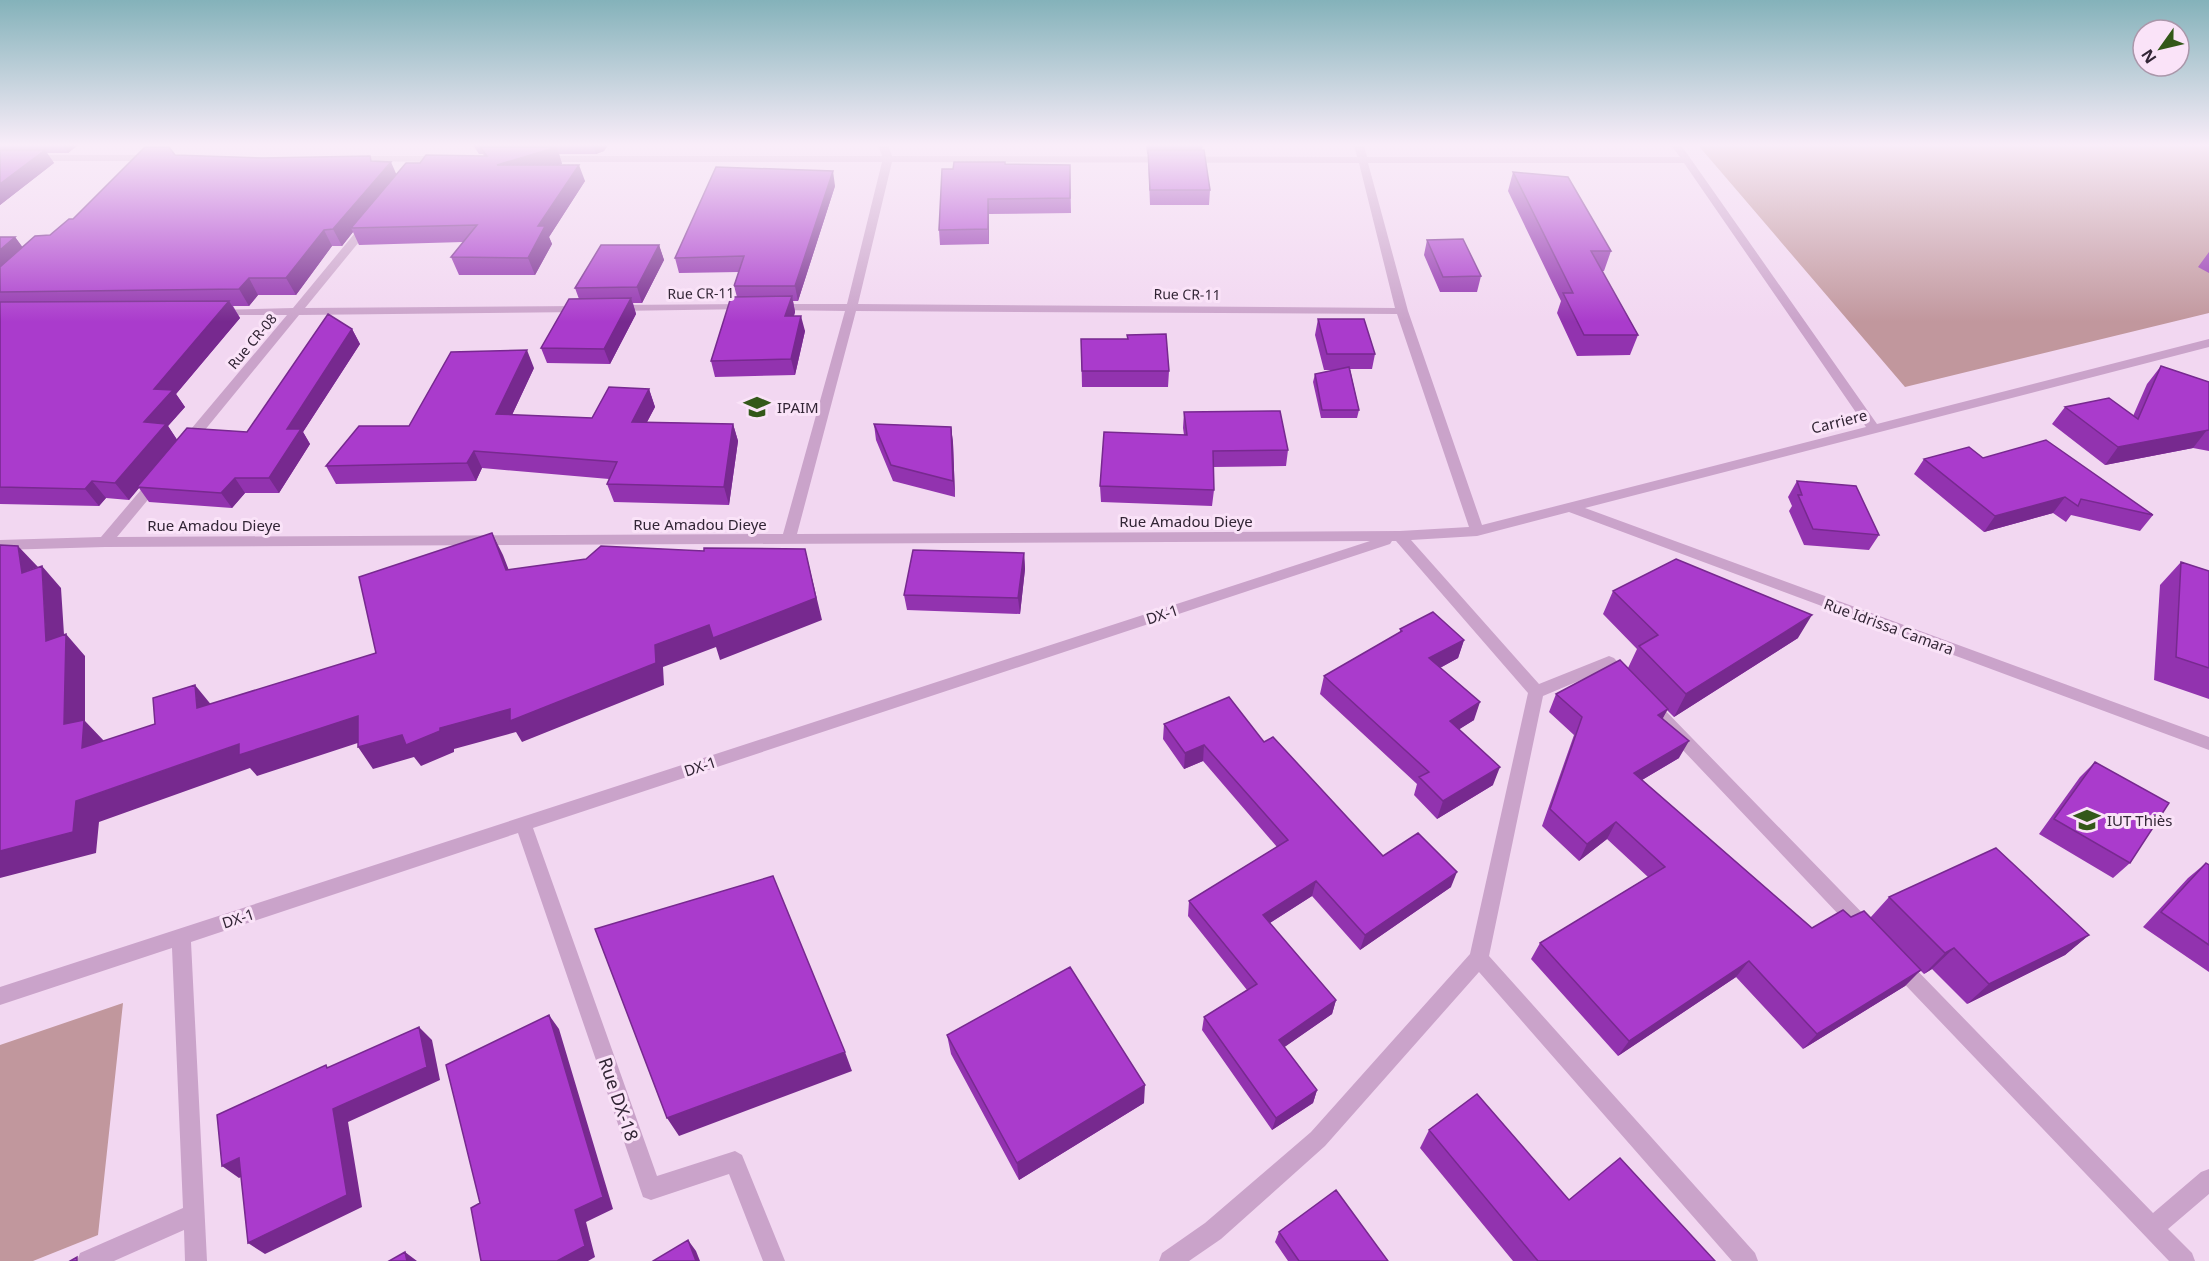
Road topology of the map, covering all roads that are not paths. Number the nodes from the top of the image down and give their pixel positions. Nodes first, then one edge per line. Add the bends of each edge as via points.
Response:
1 (877, 204) edge
2 (1374, 204) edge
3 (1717, 204) edge
4 (377, 213) edge
5 (852, 306) junction
6 (1402, 311) junction
7 (201, 312) edge
8 (296, 312) junction
9 (2209, 343) edge
10 (1874, 429) junction
11 (181, 450) edge
12 (166, 468) edge
13 (1569, 507) junction
14 (1477, 531) junction
15 (1400, 536) junction
16 (788, 540) junction
17 (105, 542) junction
18 (0, 545) edge
19 (1536, 692) junction
20 (2209, 744) edge
21 (523, 824) junction
22 (181, 936) junction
23 (1479, 958) junction
24 (0, 996) edge
25 (2209, 1180) edge
26 (195, 1214) junction
27 (2152, 1227) junction
28 (88, 1261) edge
29 (196, 1261) edge
30 (774, 1261) edge
31 (1170, 1261) edge
32 (1746, 1261) edge
33 (2184, 1261) edge

1 - 5 street
2 - 6 street
3 - 10 street
4 - 8 street, Rue CR-08
5 - 6 street, Rue CR-11
5 - 8 street, Rue CR-11
5 - 16 street
6 - 14 street
7 - 8 street, Rue CR-11
8 - 11 street, Rue CR-08
9 - 10 street, Carriere
10 - 13 street, Carriere
12 - 17 street
13 - 14 street, Carriere
13 - 20 street, Rue Idrissa Camara
14 - 15 street, Carriere
15 - 16 street, Rue Amadou Dieye
15 - 19 street
15 - 21 street, DX-1
16 - 17 street, Rue Amadou Dieye
17 - 18 street, Rue Amadou Dieye
19 - 23 street
19 - 27 street via 1609,662
21 - 22 street, DX-1
21 - 30 street, Rue DX-18 via 651,1189 735,1161
22 - 24 street, DX-1
22 - 26 street
23 - 31 street via 1318,1139 1213,1231
23 - 32 street
25 - 27 street
26 - 28 street
26 - 29 street
27 - 33 street

